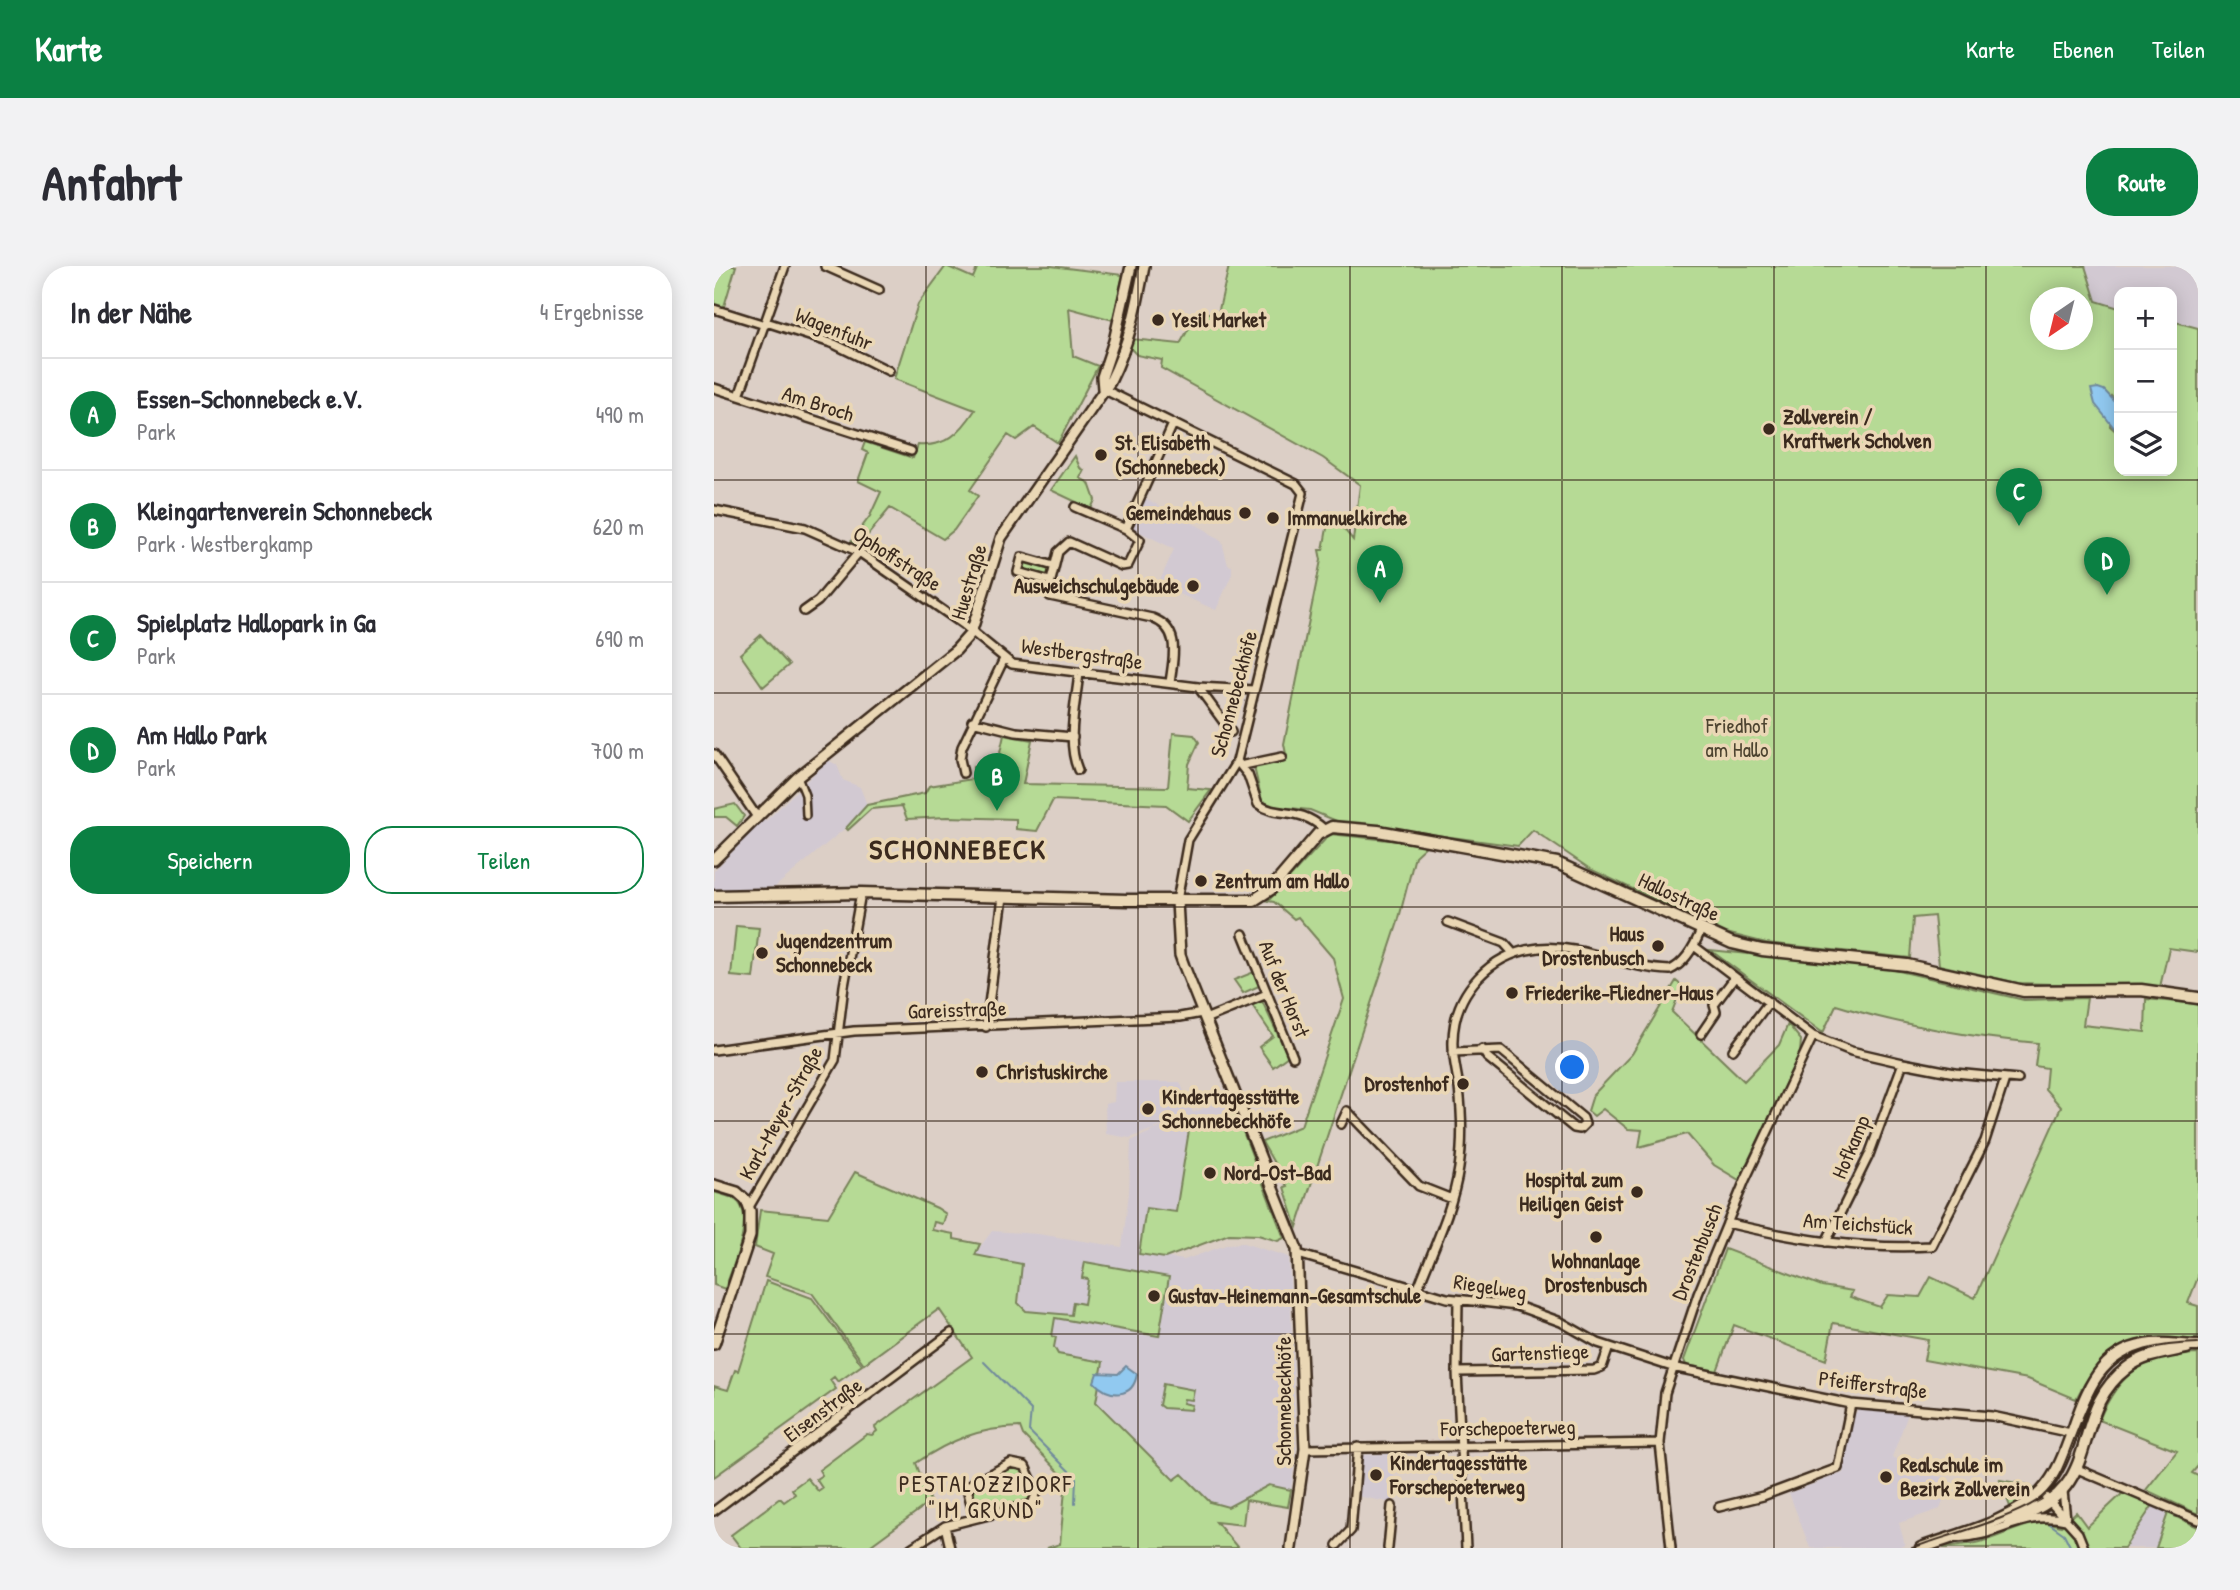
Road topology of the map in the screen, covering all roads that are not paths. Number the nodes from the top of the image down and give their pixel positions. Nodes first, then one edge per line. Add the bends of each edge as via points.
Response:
1 (785, 266) edge
2 (825, 266) edge
3 (1131, 266) edge
4 (1143, 266) edge
5 (879, 290) dead end
6 (714, 309) edge
7 (765, 323) junction
8 (888, 371) dead end
9 (714, 388) edge
10 (1103, 389) junction
11 (739, 396) junction
12 (1173, 424) junction
13 (911, 451) dead end
14 (1075, 507) dead end
15 (714, 510) edge
16 (1126, 529) junction
17 (859, 552) junction
18 (1054, 566) junction
19 (1050, 582) junction
20 (804, 611) dead end
21 (971, 633) junction
22 (1004, 659) junction
23 (1079, 673) junction
24 (1170, 684) junction
25 (1198, 687) junction
26 (1254, 690) junction
27 (972, 721) junction
28 (1231, 732) dead end
29 (1073, 737) junction
30 (714, 754) edge
31 (1282, 757) dead end
32 (1241, 763) junction
33 (718, 765) edge
34 (1078, 770) dead end
35 (963, 774) dead end
36 (798, 776) junction
37 (806, 816) dead end
38 (757, 817) junction
39 (1324, 829) junction
40 (716, 854) edge
41 (861, 893) junction
42 (714, 896) edge
43 (1003, 897) junction
44 (1177, 901) junction
45 (1448, 922) dead end
46 (1701, 930) junction
47 (1243, 934) dead end
48 (1694, 946) junction
49 (1513, 953) junction
50 (1735, 977) junction
51 (1267, 994) junction
52 (2198, 998) edge
53 (1769, 1002) junction
54 (1204, 1016) junction
55 (986, 1027) junction
56 (839, 1034) junction
57 (1701, 1034) dead end
58 (1813, 1035) junction
59 (1482, 1049) junction
60 (1733, 1049) dead end
61 (714, 1050) edge
62 (1453, 1052) junction
63 (1293, 1057) dead end
64 (1903, 1063) junction
65 (2005, 1079) junction
66 (2018, 1079) dead end
67 (1340, 1124) dead end
68 (714, 1185) edge
69 (1452, 1199) junction
70 (750, 1207) junction
71 (1727, 1223) junction
72 (1826, 1242) junction
73 (1298, 1254) junction
74 (1418, 1289) junction
75 (1458, 1300) junction
76 (951, 1333) dead end
77 (714, 1344) edge
78 (2194, 1346) edge
79 (1609, 1347) junction
80 (1672, 1367) junction
81 (1457, 1372) junction
82 (1851, 1404) junction
83 (2071, 1433) junction
84 (1660, 1443) junction
85 (1358, 1447) junction
86 (1462, 1447) junction
87 (1305, 1448) junction
88 (2075, 1468) junction
89 (2041, 1492) junction
90 (2063, 1492) junction
91 (2051, 1503) junction
92 (1392, 1506) dead end
93 (1719, 1507) dead end
94 (714, 1511) edge
95 (974, 1517) junction
96 (2066, 1520) junction
97 (2198, 1520) edge
98 (1987, 1523) junction
99 (945, 1526) junction
100 (1944, 1539) junction
101 (1337, 1545) dead end
102 (911, 1548) edge
103 (950, 1548) edge
104 (1291, 1548) edge
105 (1388, 1548) edge
106 (1466, 1548) edge
107 (1671, 1548) edge
108 (1921, 1548) edge
109 (2084, 1548) edge

1 - 7 street
2 - 5 street
3 - 10 street, Huestraße via 1102,377
4 - 10 street, Huestraße via 1127,345
6 - 7 street, Wagenfuhr
7 - 8 street, Wagenfuhr via 834,344
7 - 11 street
9 - 11 street, Am Broch
10 - 12 street
10 - 21 street, Huestraße via 998,542
11 - 13 street, Am Broch
12 - 16 street
12 - 26 street, Schonnebeckhöfe via 1302,489
14 - 16 street
15 - 17 street, Ophoffstraße via 805,528
16 - 18 street via 1140,540 1128,565 1069,542 1058,552
17 - 20 street
17 - 21 street, Ophoffstraße
18 - 19 street
18 - 19 street via 1022,557 1018,572
19 - 24 street via 1050,596 1165,624 1174,643
21 - 22 street, Westbergstraße
21 - 36 street, Huestraße via 956,650
22 - 23 street, Westbergstraße via 1029,668
22 - 27 street
23 - 24 street, Westbergstraße
23 - 29 street
24 - 25 street, Westbergstraße
25 - 26 street, Westbergstraße
25 - 28 street
26 - 32 street, Schonnebeckhöfe
27 - 29 street via 1016,732
27 - 35 street via 960,759
29 - 34 street
30 - 33 street
31 - 32 street
32 - 39 street via 1258,804 1268,810 1299,813
32 - 44 street, Schonnebeckhöfe via 1188,840
33 - 38 street
36 - 37 street
36 - 38 street, Huestraße
38 - 40 street, Huestraße
39 - 44 main road via 1263,897
39 - 46 main road, Hallostraße via 1397,834 1557,863
41 - 42 main road
41 - 43 main road
41 - 56 street, Karl-Meyer-Straße
43 - 44 main road
43 - 55 street
44 - 54 street, Schonnebeckhöfe via 1180,955
45 - 49 street via 1504,943
46 - 48 street
46 - 52 main road, Hallostraße via 1746,947 1907,965 2024,991 2141,990
47 - 51 street, Auf der Horst
48 - 49 street via 1670,970 1563,948
48 - 50 street
49 - 62 street via 1488,968 1467,993 1453,1030
50 - 53 street
50 - 57 street via 1714,1005 1716,1012
51 - 54 street
51 - 63 street, Auf der Horst
53 - 58 street
53 - 60 street
54 - 55 street, Gareisstraße
54 - 73 street, Schonnebeckhöfe
55 - 56 street, Gareisstraße
56 - 61 street, Gareisstraße
56 - 70 street, Karl-Meyer-Straße via 832,1066
58 - 64 street via 1851,1051
58 - 71 street, Drostenbusch
59 - 59 street via 1574,1128 1584,1124 1583,1118 1501,1050
59 - 62 street
62 - 69 street via 1461,1141
64 - 65 street
64 - 72 street, Hofkamp via 1869,1155
65 - 66 street
65 - 72 street, Am Teichstück via 1985,1141 1931,1246
67 - 69 street via 1347,1111 1419,1186
68 - 70 street via 740,1194
69 - 74 street
70 - 77 street, Karl-Meyer-Straße via 749,1243
71 - 72 street, Am Teichstück
71 - 80 street, Drostenbusch
73 - 74 street, Riegelweg
73 - 87 street, Schonnebeckhöfe
74 - 75 street, Riegelweg
75 - 79 street, Riegelweg via 1517,1306
75 - 81 street
76 - 94 street, Eisenstraße
78 - 83 main road via 2152,1343 2117,1356 2090,1387
78 - 88 main road via 2141,1359 2110,1385
79 - 80 street, Riegelweg
79 - 81 street, Gartenstiege via 1602,1367 1594,1370
80 - 82 street, Pfeifferstraße
80 - 84 street, Drostenbusch via 1662,1404
81 - 86 street
82 - 83 street, Pfeifferstraße via 1992,1416
82 - 93 street via 1838,1468
83 - 89 main road
84 - 86 street, Forschepoeterweg
84 - 107 street, Drostenbusch
85 - 86 street, Forschepoeterweg
85 - 87 street, Forschepoeterweg
85 - 101 street via 1351,1530
86 - 106 street
87 - 104 street, Schonnebeckhöfe
88 - 90 main road
88 - 97 street
89 - 91 street
89 - 98 main road
90 - 91 main road
90 - 96 street
91 - 96 street
91 - 98 main road
92 - 105 street
95 - 95 street via 1034,1503 1037,1492 1025,1466 1011,1464 969,1485
95 - 99 street
96 - 100 street via 2042,1515 1974,1538
96 - 109 street via 2080,1535
98 - 100 main road
99 - 102 street
99 - 103 street
100 - 108 main road

